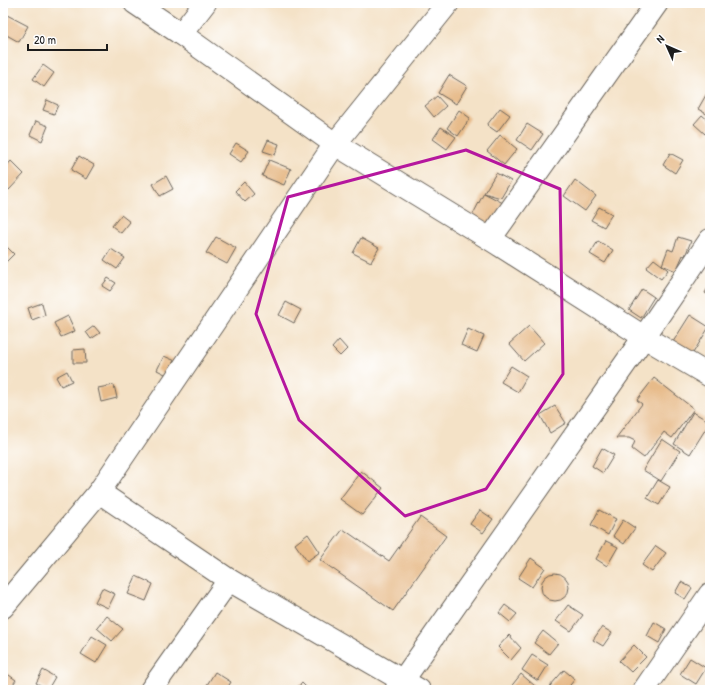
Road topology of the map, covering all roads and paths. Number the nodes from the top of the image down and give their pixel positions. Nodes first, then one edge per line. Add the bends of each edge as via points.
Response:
1 (135, 3) edge
2 (205, 3) edge
3 (448, 3) edge
4 (657, 3) edge
5 (181, 34) junction
6 (335, 144) junction
7 (490, 239) junction
8 (710, 240) edge
9 (644, 337) junction
10 (710, 376) edge
11 (99, 492) junction
12 (229, 580) junction
13 (710, 594) edge
14 (3, 607) edge
15 (406, 687) edge
16 (151, 690) edge
17 (644, 690) edge

1 - 5 street
2 - 5 street
3 - 6 street
4 - 7 street
5 - 6 street
6 - 7 street
6 - 11 street
7 - 9 street
8 - 9 street
9 - 10 street
9 - 15 street
11 - 12 street
11 - 14 street
12 - 15 street
12 - 16 street
13 - 17 street

